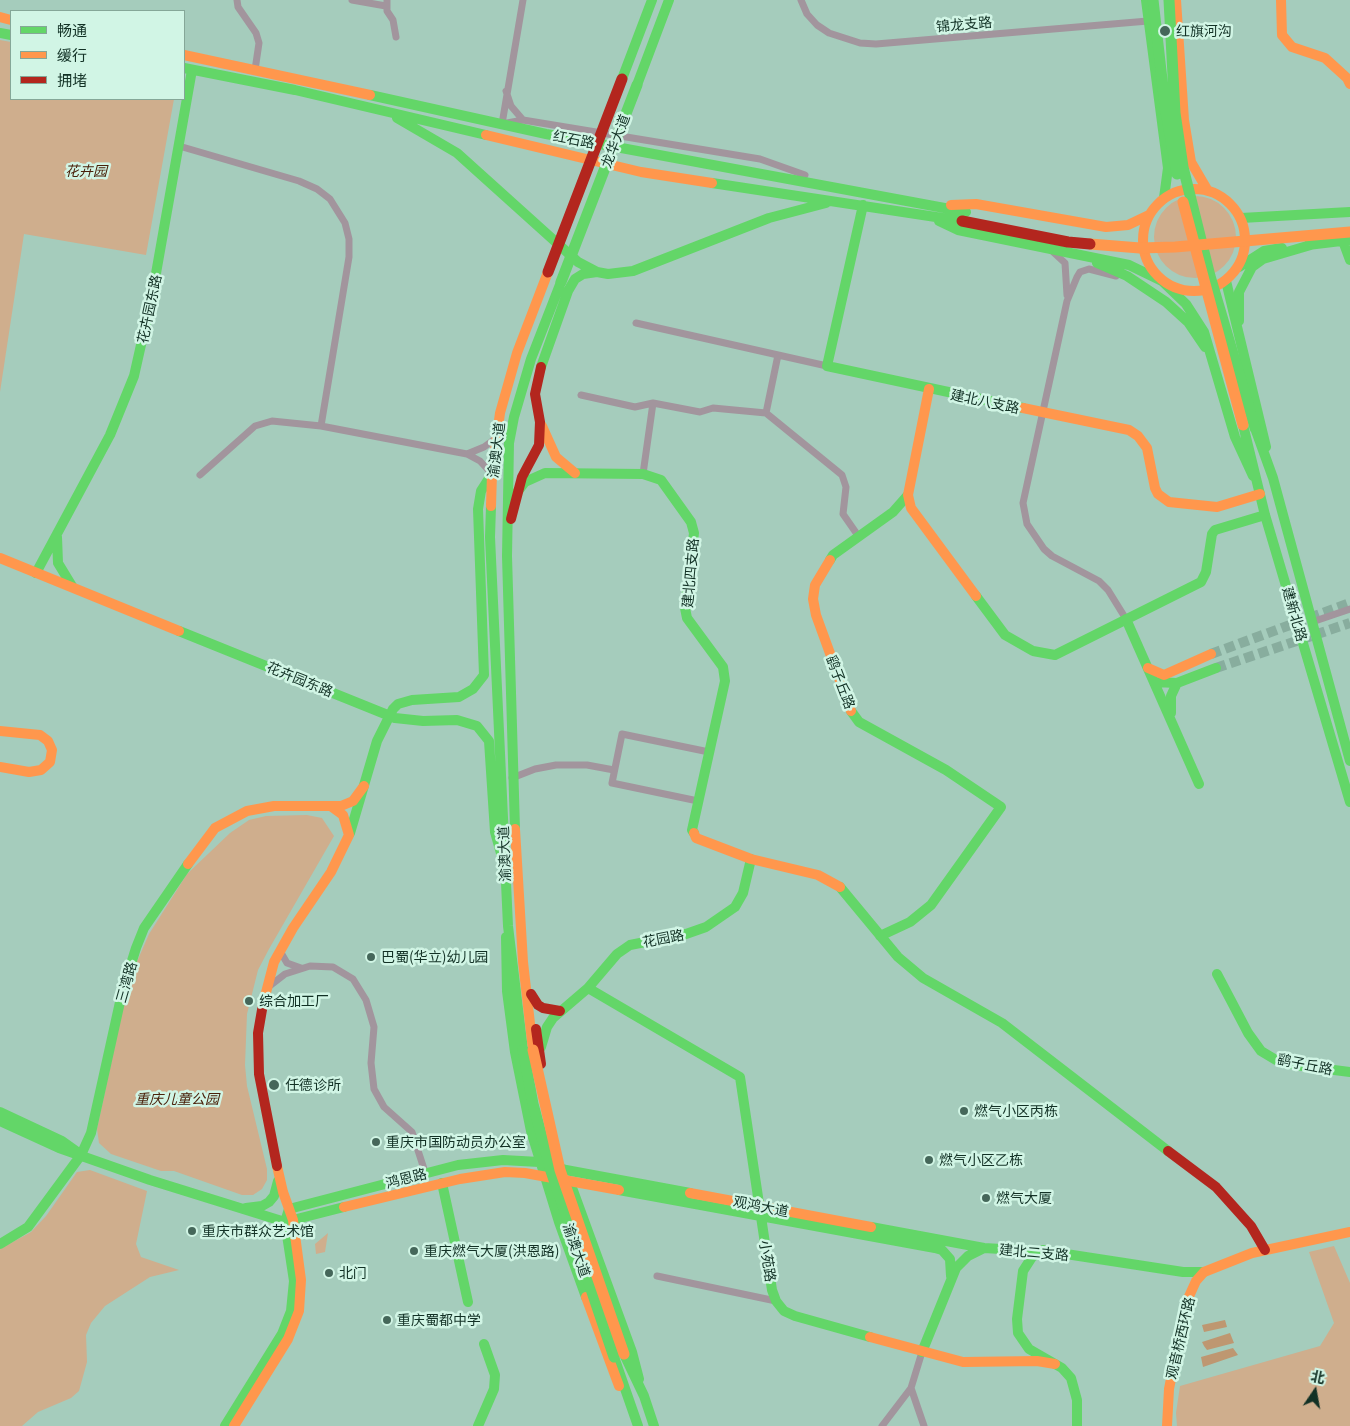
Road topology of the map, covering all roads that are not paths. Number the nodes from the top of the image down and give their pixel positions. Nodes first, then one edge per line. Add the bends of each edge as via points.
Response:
1 (237, 0) edge
2 (352, 0) edge
3 (523, 0) edge
4 (652, 0) edge
5 (669, 0) edge
6 (801, 0) edge
7 (1146, 0) edge
8 (1153, 0) edge
9 (1169, 0) edge
10 (1176, 0) edge
11 (1281, 0) edge
12 (387, 3) edge
13 (1148, 21) junction
14 (396, 37) dead end
15 (185, 56) edge
16 (188, 69) edge
17 (255, 70) junction
18 (1350, 84) edge
19 (506, 91) junction
20 (185, 92) edge
21 (184, 100) edge
22 (388, 113) junction
23 (523, 120) junction
24 (502, 124) junction
25 (178, 146) junction
26 (834, 186) junction
27 (1208, 191) junction
28 (1164, 198) junction
29 (837, 201) junction
30 (863, 205) junction
31 (928, 210) junction
32 (1350, 212) edge
33 (1149, 215) junction
34 (964, 217) junction
35 (1241, 218) junction
36 (1350, 223) edge
37 (1348, 238) edge
38 (1314, 244) junction
39 (1051, 250) junction
40 (1075, 254) junction
41 (1350, 260) edge
42 (1238, 268) junction
43 (548, 272) joint
44 (597, 272) junction
45 (1162, 281) junction
46 (1226, 281) junction
47 (561, 282) joint
48 (1144, 286) junction
49 (1067, 301) junction
50 (636, 323) dead end
51 (1241, 349) junction
52 (778, 355) junction
53 (1211, 357) junction
54 (827, 366) junction
55 (930, 389) junction
56 (581, 395) dead end
57 (653, 403) junction
58 (766, 413) junction
59 (1043, 413) junction
60 (540, 422) junction
61 (321, 426) junction
62 (495, 439) junction
63 (467, 454) junction
64 (575, 473) junction
65 (200, 474) dead end
66 (492, 474) junction
67 (643, 474) junction
68 (1272, 478) junction
69 (1259, 490) junction
70 (908, 495) junction
71 (515, 496) junction
72 (892, 512) junction
73 (1265, 515) junction
74 (917, 516) junction
75 (58, 531) junction
76 (507, 537) junction
77 (859, 537) junction
78 (0, 558) edge
79 (36, 573) junction
80 (72, 586) junction
81 (1350, 609) edge
82 (1126, 619) junction
83 (1312, 622) junction
84 (1211, 654) tunnel mouth
85 (1148, 667) junction
86 (1216, 668) tunnel mouth
87 (1154, 682) junction
88 (1177, 683) junction
89 (389, 715) junction
90 (1172, 722) junction
91 (1346, 729) edge
92 (0, 731) edge
93 (709, 752) junction
94 (1350, 761) edge
95 (0, 767) edge
96 (614, 770) junction
97 (512, 778) junction
98 (1200, 784) dead end
99 (364, 786) junction
100 (698, 801) junction
101 (1350, 802) edge
102 (332, 808) junction
103 (349, 835) junction
104 (751, 859) junction
105 (505, 870) junction
106 (508, 926) junction
107 (521, 927) junction
108 (880, 936) junction
109 (280, 950) junction
110 (301, 968) junction
111 (1217, 974) dead end
112 (588, 988) junction
113 (265, 990) junction
114 (531, 994) junction
115 (560, 1011) junction
116 (532, 1052) junction
117 (1350, 1072) edge
118 (0, 1112) edge
119 (0, 1121) edge
120 (554, 1126) junction
121 (531, 1131) junction
122 (81, 1155) junction
123 (539, 1162) junction
124 (425, 1172) junction
125 (278, 1174) junction
126 (542, 1174) junction
127 (568, 1176) junction
128 (442, 1183) junction
129 (283, 1192) junction
130 (307, 1204) junction
131 (238, 1208) junction
132 (289, 1209) junction
133 (760, 1211) junction
134 (289, 1221) junction
135 (1350, 1225) edge
136 (1350, 1232) edge
137 (1336, 1234) junction
138 (0, 1244) edge
139 (984, 1248) junction
140 (1043, 1250) junction
141 (1265, 1250) junction
142 (1204, 1272) junction
143 (657, 1276) dead end
144 (951, 1276) junction
145 (776, 1301) junction
146 (468, 1302) dead end
147 (484, 1344) dead end
148 (922, 1352) junction
149 (619, 1356) junction
150 (1055, 1364) junction
151 (912, 1388) junction
152 (644, 1396) junction
153 (224, 1426) edge
154 (234, 1426) edge
155 (478, 1426) edge
156 (637, 1426) edge
157 (654, 1426) edge
158 (882, 1426) edge
159 (924, 1426) edge
160 (1077, 1426) edge
161 (1167, 1426) edge

1 - 17 street via 259,43
2 - 12 street
3 - 19 street
4 - 43 main road, 龙华大道, bridge
5 - 47 main road, 龙华大道, bridge
6 - 13 street, 锦龙支路 via 807,14 829,33 860,43 876,44
7 - 13 main road
8 - 69 main road, 建新北路, bridge via 1174,160 1190,235
9 - 68 main road, 建新北路, bridge via 1175,113 1182,167 1210,276
10 - 27 main road via 1184,120 1191,162
11 - 18 main road via 1282,35 1292,47 1325,58
12 - 14 street
13 - 28 main road via 1168,168
15 - 17 main road, 红石路
16 - 20 main road, 花卉园东路
16 - 22 main road, 红石路
17 - 24 main road, 红石路
19 - 23 street
19 - 24 street
21 - 25 main road, 花卉园东路
22 - 29 main road, 红石路 via 641,172
22 - 44 main road, 红石路 via 457,152 578,262
23 - 24 street
23 - 26 street via 760,159
24 - 26 main road, 红石路 via 632,151
25 - 61 street via 317,189 330,199 345,223 349,257
25 - 75 main road, 花卉园东路 via 152,296 134,376 110,436
26 - 31 main road, 红石路
27 - 28 main road via 1197,188 1178,190
27 - 35 main road via 1232,204
28 - 33 main road
29 - 30 main road, 红石路
29 - 44 main road, 红石路 via 791,210 633,271
30 - 31 main road, 红石路
30 - 54 main road
31 - 33 main road via 976,204 1106,227 1128,225
31 - 34 main road, 红石路
31 - 39 main road via 958,230
32 - 35 main road
33 - 45 main road via 1142,243 1146,261
34 - 36 main road, bridge via 1139,240 1175,240
34 - 37 main road, bridge via 1068,242 1140,248
35 - 42 main road via 1246,246
37 - 38 main road
37 - 41 main road
38 - 42 main road via 1264,251
38 - 51 main road via 1263,259 1248,273 1239,292
39 - 40 main road
39 - 49 street via 1066,263
40 - 45 main road via 1129,265
40 - 48 main road
42 - 46 main road
43 - 62 main road, 渝澳大道 via 518,353
44 - 60 main road via 575,279 568,291 535,394
45 - 46 main road via 1192,292 1210,289
45 - 53 main road via 1186,304 1204,332
46 - 51 main road
47 - 76 main road, 渝澳大道 via 531,359 514,417 509,443
48 - 49 street via 1113,274 1084,269
48 - 53 main road via 1188,322
49 - 59 street
50 - 52 street
51 - 68 main road
52 - 54 street
52 - 58 street
53 - 69 main road via 1236,437
54 - 55 main road, 建北八支路
55 - 59 main road, 建北八支路
55 - 70 main road
56 - 57 street via 635,407
57 - 58 street via 700,412 713,408
57 - 67 street
58 - 77 street via 842,475 846,487 843,514
59 - 69 main road, 建北八支路 via 1128,430 1138,436 1146,448 1158,494 1169,502 1217,507
59 - 82 street via 1023,503 1027,524 1052,556 1099,581
60 - 64 main road via 556,458
60 - 71 main road via 539,445
61 - 63 street
61 - 65 street via 272,421 255,426
62 - 63 street
62 - 66 main road, 渝澳大道
63 - 66 street via 480,461
64 - 67 main road, 建北四支路
64 - 71 main road, 建北四支路 via 545,473 530,478
66 - 89 main road via 481,492 478,509 484,675 473,689 459,698 412,700 398,704
66 - 105 main road, 渝澳大道 via 490,537
67 - 93 main road, 建北四支路 via 662,480 691,522 694,533 685,608 687,618 723,667 725,681
68 - 83 main road, 建新北路
69 - 73 main road, 建新北路
70 - 72 main road, 鹞子丘路
70 - 74 main road
71 - 76 main road
72 - 74 main road
72 - 77 main road, 鹞子丘路
73 - 82 main road via 1216,530 1209,541 1206,572 1201,582
73 - 101 main road, 建新北路
74 - 82 main road via 1005,635 1033,651 1055,655
75 - 79 main road, 花卉园东路
75 - 80 main road, 花卉园东路 via 58,563
76 - 97 main road, 渝澳大道
77 - 108 main road, 鹞子丘路 via 833,556 816,585 813,599 852,714 859,722 946,770 1001,807 931,905 910,922
78 - 79 main road
79 - 80 main road
80 - 89 main road, 花卉园东路
81 - 83 street
82 - 85 main road
83 - 91 main road, 建新北路
84 - 85 main road via 1164,675
85 - 87 main road
86 - 88 main road
87 - 88 main road
87 - 90 main road
88 - 90 main road via 1170,701
89 - 99 main road via 377,741
89 - 105 main road, 花卉园东路 via 412,721 457,720 477,726 484,732 489,741 496,832
90 - 98 main road
91 - 94 main road, 建新北路
92 - 95 main road via 40,735 52,750 50,762 42,770 29,772
93 - 96 street via 622,734
93 - 100 main road, 建北四支路
96 - 97 street via 587,765 556,765
96 - 100 street via 612,783
97 - 107 main road, 渝澳大道
99 - 102 main road via 353,801
99 - 103 main road
100 - 104 main road, 建北四支路 via 692,830 696,838
102 - 103 main road via 342,815
102 - 122 main road, 三湾路 via 281,806 247,810 216,828 205,839 144,928 136,948 122,993 91,1133
103 - 109 main road via 331,872
104 - 108 main road, 建北四支路 via 834,882 846,892
104 - 112 main road, 花园路 via 743,893 735,907 722,918 686,934 630,945 617,954
105 - 106 main road, 渝澳大道
106 - 116 main road, 渝澳大道
106 - 121 main road via 505,956 507,991 514,1052
107 - 114 main road
107 - 116 main road, 渝澳大道
108 - 141 main road, 建北四支路 via 923,978 1002,1022 1216,1187 1251,1226
109 - 110 street via 287,963
109 - 113 main road
110 - 113 street via 279,978
110 - 124 street via 333,967 346,973 359,987 374,1027 371,1063 374,1089 384,1107 412,1132
111 - 117 main road, 鹞子丘路 via 1261,1051 1276,1060 1296,1065
112 - 115 main road, 花园路
112 - 133 main road, 小苑路 via 740,1077
113 - 125 main road via 258,1033 258,1061
114 - 115 main road via 543,1008
114 - 116 main road
115 - 116 main road, 花园路
116 - 120 main road
116 - 149 main road, 渝澳大道, bridge via 533,1104 551,1171
118 - 122 main road via 62,1141
119 - 122 main road
120 - 121 main road via 544,1138
120 - 127 main road
121 - 123 main road
122 - 131 main road
122 - 138 main road, 三湾路 via 41,1212 28,1226
123 - 124 main road, 鸿恩路 via 482,1162
123 - 126 main road
123 - 127 main road, 观鸿大道
124 - 130 main road, 鸿恩路
125 - 129 main road
125 - 131 main road via 276,1190 269,1202 252,1208
126 - 127 main road, 观鸿大道
126 - 128 main road, 鸿恩路 via 505,1172
126 - 156 main road via 610,1366
127 - 133 main road, 观鸿大道
127 - 152 main road via 632,1352
128 - 134 main road, 鸿恩路
128 - 146 main road
129 - 130 main road via 292,1201
129 - 132 main road
130 - 132 main road, 鸿恩路
131 - 134 main road
132 - 134 main road
133 - 139 main road, 观鸿大道
133 - 144 main road, 观鸿大道 via 942,1250 950,1259
133 - 145 main road, 小苑路
134 - 153 main road via 294,1280 291,1311 282,1334
134 - 154 main road via 301,1280 295,1325
135 - 137 main road
136 - 137 main road
137 - 141 main road
139 - 140 main road, 建北二支路
139 - 144 main road, 建北二支路 via 961,1261
140 - 142 main road, 建北二支路 via 1183,1272
140 - 150 main road via 1023,1271 1017,1326 1025,1345
141 - 142 main road
142 - 161 main road, 观音桥西环路 via 1190,1291 1186,1303 1169,1389
143 - 145 street
144 - 148 main road, 建北二支路
145 - 148 main road, 小苑路 via 795,1316
147 - 155 main road via 495,1376 494,1389
148 - 150 main road, 小苑路 via 963,1362 1037,1361
148 - 151 street, 建北二支路
149 - 152 main road, 渝澳大道
149 - 156 main road, 渝澳大道
150 - 160 main road via 1067,1372 1074,1384
151 - 158 street, 建北二支路
151 - 159 street
152 - 157 main road, 渝澳大道

